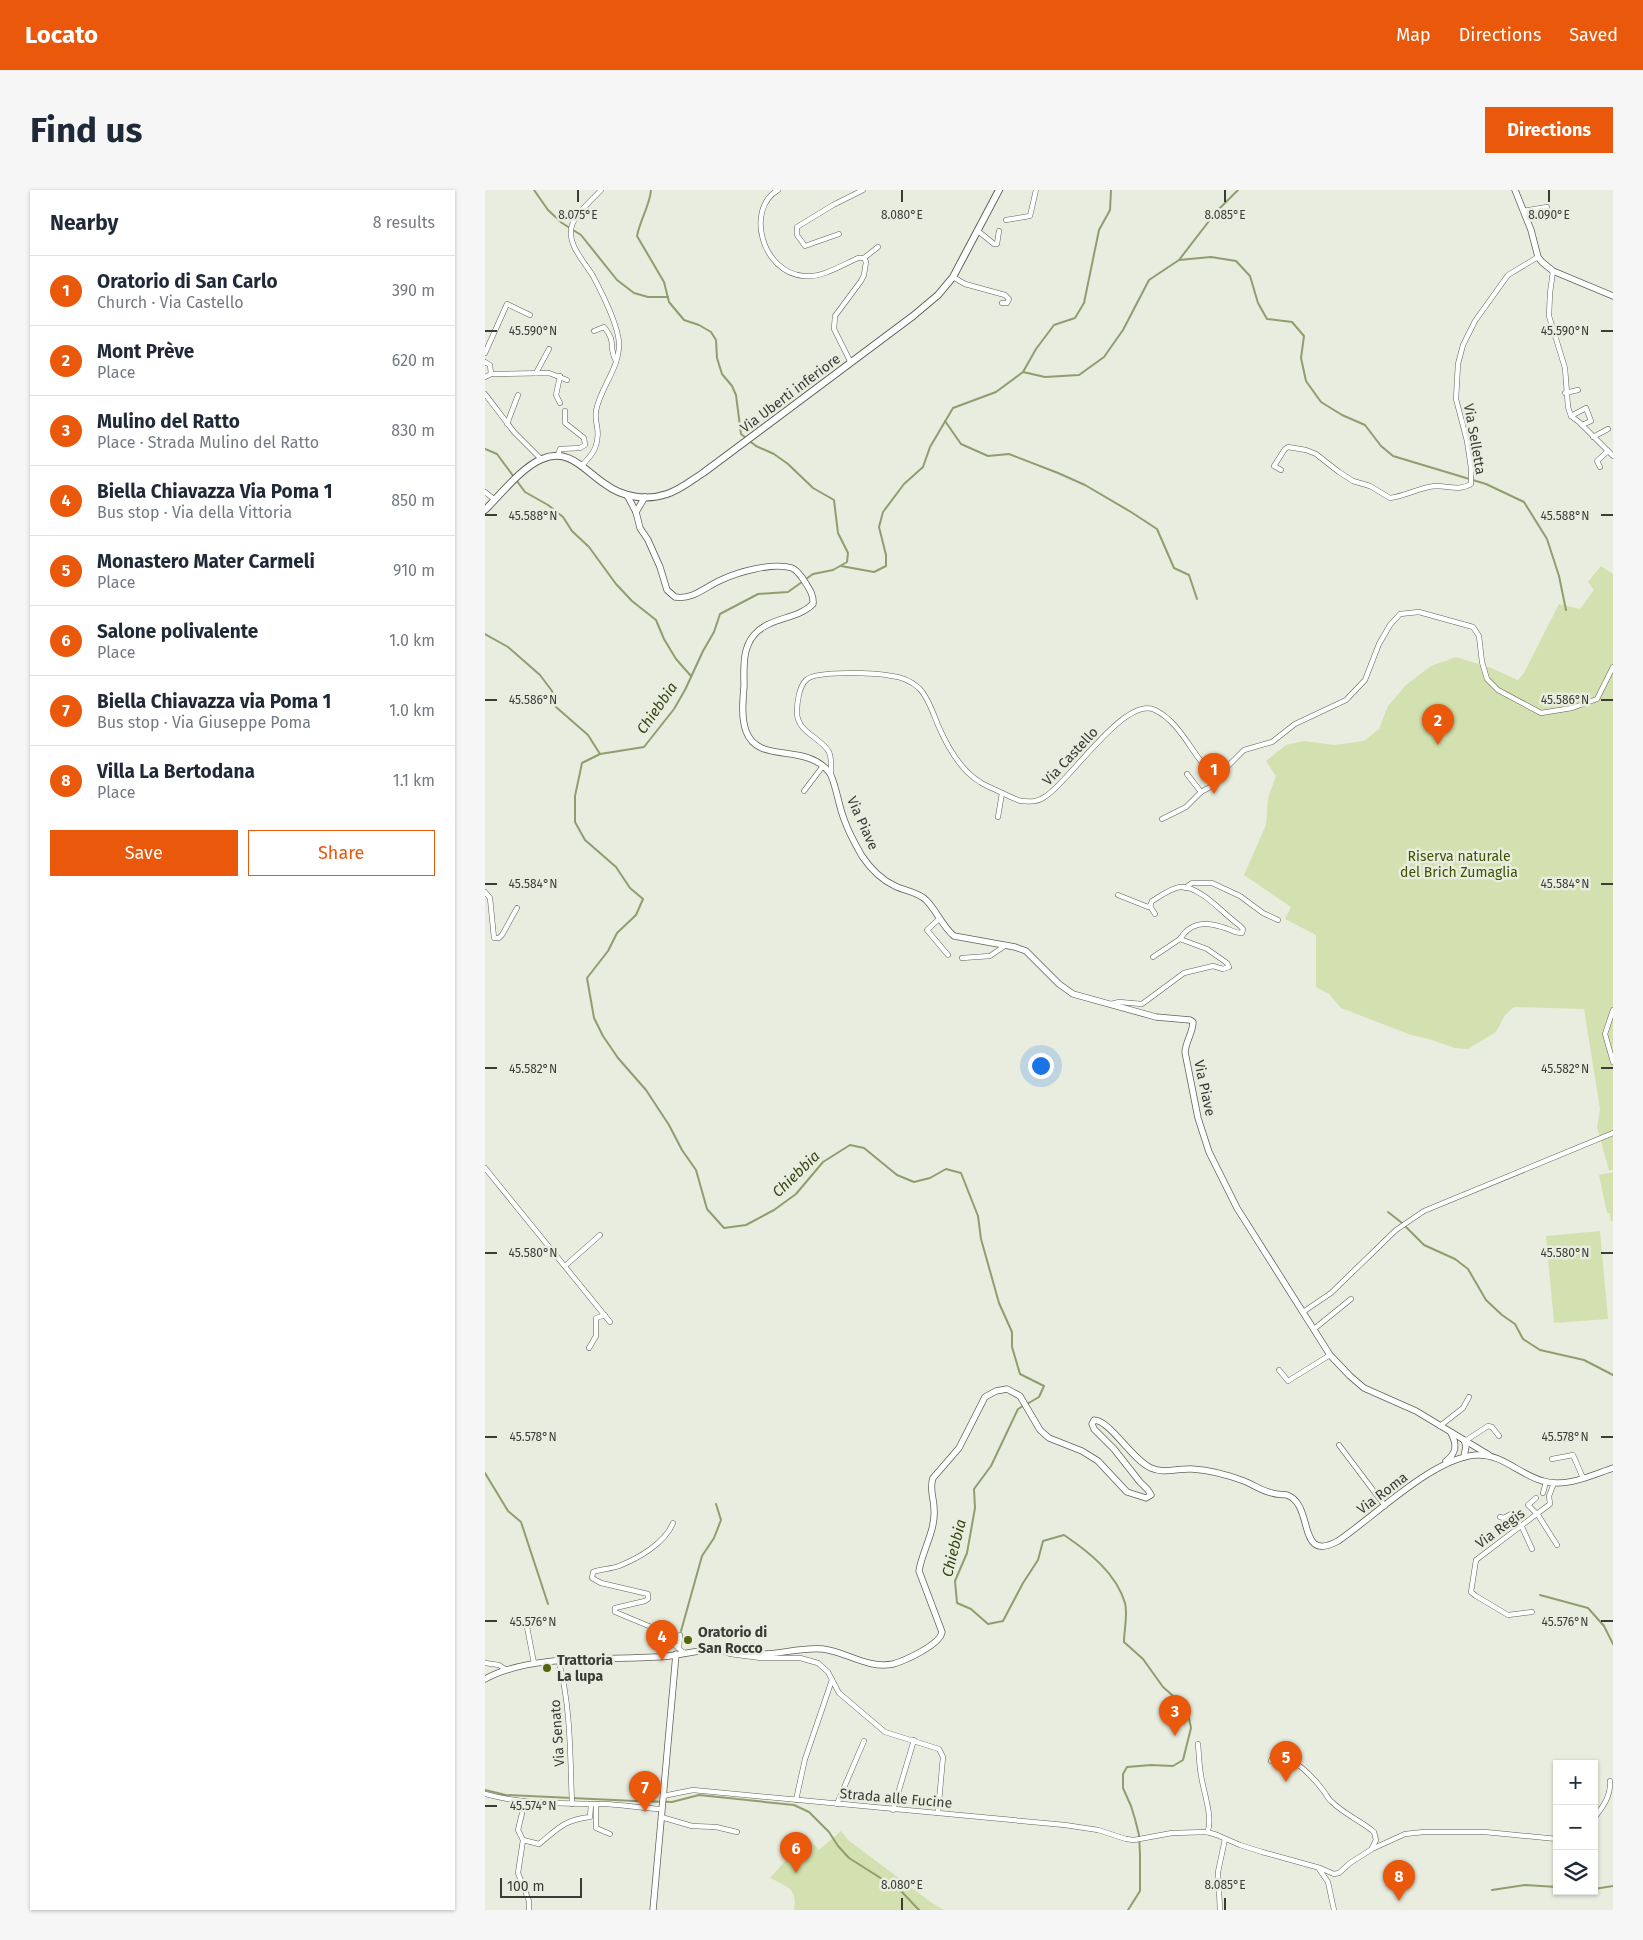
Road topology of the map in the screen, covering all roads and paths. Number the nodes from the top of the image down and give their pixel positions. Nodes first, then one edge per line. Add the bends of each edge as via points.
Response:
1 (601, 190) edge
2 (778, 190) edge
3 (849, 190) edge
4 (863, 190) edge
5 (999, 190) edge
6 (1036, 190) edge
7 (1515, 190) edge
8 (849, 198) junction
9 (1547, 207) dead end
10 (1523, 211) junction
11 (1006, 220) dead end
12 (978, 231) junction
13 (999, 231) dead end
14 (839, 234) dead end
15 (878, 247) dead end
16 (1538, 257) junction
17 (864, 258) junction
18 (1553, 271) junction
19 (953, 278) junction
20 (1613, 296) edge
21 (1002, 303) dead end
22 (530, 315) dead end
23 (594, 331) dead end
24 (549, 349) dead end
25 (485, 353) edge
26 (616, 361) junction
27 (485, 362) edge
28 (851, 363) junction
29 (536, 373) junction
30 (491, 374) junction
31 (560, 376) junction
32 (485, 377) edge
33 (567, 380) dead end
34 (1578, 390) dead end
35 (1565, 393) junction
36 (485, 394) edge
37 (518, 396) dead end
38 (560, 403) dead end
39 (565, 411) dead end
40 (1571, 416) junction
41 (507, 424) junction
42 (1582, 425) junction
43 (1608, 428) dead end
44 (1593, 437) junction
45 (1608, 451) junction
46 (558, 455) junction
47 (1613, 456) edge
48 (541, 459) junction
49 (581, 466) junction
50 (1600, 467) dead end
51 (1281, 470) dead end
52 (485, 492) edge
53 (627, 495) junction
54 (645, 497) junction
55 (495, 500) junction
56 (485, 510) edge
57 (636, 512) junction
58 (1613, 668) edge
59 (823, 766) junction
60 (1187, 774) dead end
61 (831, 775) junction
62 (1215, 777) junction
63 (804, 791) dead end
64 (1201, 792) junction
65 (1002, 793) junction
66 (998, 818) dead end
67 (1162, 819) dead end
68 (1185, 888) junction
69 (485, 892) edge
70 (1118, 895) dead end
71 (1150, 906) junction
72 (517, 908) dead end
73 (1155, 914) dead end
74 (939, 919) junction
75 (1279, 920) dead end
76 (1180, 939) junction
77 (1007, 945) junction
78 (948, 956) dead end
79 (1153, 957) dead end
80 (963, 958) dead end
81 (1110, 1004) junction
82 (1613, 1010) edge
83 (1613, 1062) edge
84 (1613, 1133) edge
85 (485, 1168) edge
86 (600, 1235) dead end
87 (565, 1266) junction
88 (1351, 1299) dead end
89 (1303, 1312) junction
90 (605, 1316) junction
91 (610, 1322) dead end
92 (1314, 1330) junction
93 (589, 1348) dead end
94 (1330, 1354) junction
95 (1279, 1370) dead end
96 (1469, 1397) dead end
97 (1440, 1426) junction
98 (1449, 1431) junction
99 (1499, 1436) dead end
100 (1465, 1440) junction
101 (1339, 1445) dead end
102 (1456, 1448) junction
103 (1491, 1456) junction
104 (1464, 1457) junction
105 (1552, 1459) dead end
106 (1438, 1467) junction
107 (1613, 1468) edge
108 (1583, 1478) junction
109 (1546, 1482) junction
110 (1554, 1483) junction
111 (1543, 1492) dead end
112 (1536, 1498) dead end
113 (1385, 1506) junction
114 (1538, 1514) junction
115 (1500, 1517) dead end
116 (673, 1523) dead end
117 (1522, 1527) junction
118 (1557, 1545) dead end
119 (1532, 1549) dead end
120 (1532, 1612) dead end
121 (544, 1618) dead end
122 (679, 1636) dead end
123 (679, 1648) junction
124 (725, 1652) junction
125 (684, 1653) junction
126 (676, 1654) junction
127 (559, 1662) junction
128 (534, 1663) junction
129 (485, 1664) edge
130 (505, 1669) junction
131 (485, 1679) edge
132 (832, 1680) junction
133 (914, 1740) junction
134 (864, 1741) dead end
135 (1198, 1744) dead end
136 (1271, 1761) dead end
137 (1611, 1781) dead end
138 (485, 1794) edge
139 (663, 1796) junction
140 (796, 1800) junction
141 (525, 1802) junction
142 (572, 1804) junction
143 (593, 1804) junction
144 (837, 1804) junction
145 (661, 1809) junction
146 (893, 1810) junction
147 (1598, 1812) edge
148 (938, 1813) junction
149 (661, 1816) junction
150 (737, 1832) dead end
151 (1207, 1832) junction
152 (610, 1834) dead end
153 (1553, 1838) edge
154 (1225, 1839) junction
155 (523, 1840) junction
156 (1371, 1849) junction
157 (1318, 1868) junction
158 (529, 1910) edge
159 (653, 1910) edge
160 (1220, 1910) edge
161 (1334, 1910) edge

1 - 26 street via 576,218 571,234 613,321 619,344
2 - 17 street via 765,204 761,215 764,244 768,255 778,266 803,276 816,276
3 - 8 street
4 - 8 street
5 - 12 main road, Via Uberti inferiore
6 - 11 street via 1030,216
7 - 10 street
8 - 14 street via 797,227 797,235 805,246
9 - 10 street
10 - 16 street
12 - 13 street via 994,244 997,244
12 - 19 main road, Via Uberti inferiore
15 - 17 street
16 - 18 street
16 - 51 street, Via Selletta via 1509,275 1475,321 1463,345 1458,364 1456,399 1467,441 1471,484 1463,488 1425,488 1390,498 1346,477 1316,454 1288,447 1274,466
17 - 28 street via 867,264 864,275 835,316 833,324
18 - 20 street
18 - 35 street via 1549,316 1565,368
19 - 21 street via 1005,295 1009,299
19 - 28 main road, Via Uberti inferiore via 928,304
22 - 25 street via 507,304
23 - 26 street via 604,328 610,334
24 - 29 street
26 - 49 street via 596,409 598,444
27 - 30 street via 490,365
28 - 54 main road, Via Uberti inferiore via 679,489
29 - 30 street
29 - 31 street
30 - 32 street
31 - 33 street
31 - 38 street via 556,395
34 - 35 street
35 - 40 street
36 - 41 street
37 - 41 street
39 - 46 street via 565,423 584,438 585,445 560,449
40 - 42 street
40 - 42 street via 1586,408 1591,421
41 - 48 street
42 - 44 street
43 - 44 street
44 - 45 street
45 - 47 street
45 - 50 street via 1597,460
46 - 48 main road
46 - 49 main road, Via Uberti inferiore via 571,458
48 - 55 main road
49 - 53 main road, Via Uberti inferiore via 605,485
52 - 55 street
53 - 54 main road, Via Uberti inferiore
53 - 57 street
54 - 57 street
55 - 56 main road
57 - 59 street via 667,590 675,597 690,597 735,574 757,569 792,568 801,576 814,600 811,606 761,628 749,642 745,652 743,719 755,745 767,751 803,756
58 - 62 street via 1597,698 1572,708 1541,713 1497,690 1487,679 1479,636 1473,627 1419,612 1400,614 1379,644 1365,680 1347,700 1295,724 1272,742 1244,750
59 - 61 street
59 - 63 street
60 - 64 street
61 - 65 street, Via Castello via 828,751 799,724 800,688 817,674 892,676 919,689 946,742 966,772
61 - 74 street, Via Piave via 843,818 863,858 887,882 926,900
62 - 64 street via 1214,785
62 - 65 street, Via Castello via 1168,720 1154,709 1145,708 1103,736 1047,796 1035,802
64 - 67 street via 1186,806
65 - 66 street
68 - 71 street via 1178,887 1152,901
68 - 75 street via 1191,883 1211,883
68 - 76 street via 1206,898 1243,929 1242,933 1235,933 1223,927 1196,924 1188,928
69 - 72 street via 490,898 494,938 499,938
70 - 71 street
71 - 73 street
74 - 77 street, Via Piave via 954,936
74 - 78 street via 927,930
76 - 79 street
76 - 81 street via 1207,948 1229,967 1213,966 1185,973 1142,1004
77 - 80 street via 990,956
77 - 81 street, Via Piave via 1026,951 1073,994
81 - 89 street, Via Piave via 1156,1017 1193,1022 1185,1052 1203,1139 1237,1208
82 - 83 street via 1605,1034
84 - 89 street via 1425,1211 1396,1230 1331,1293
85 - 87 street
86 - 87 street
87 - 90 street
88 - 92 street
89 - 92 street, Via Piave
90 - 91 street
90 - 93 street via 596,1318 595,1336
92 - 94 street, Via Piave
94 - 95 street via 1288,1381
94 - 97 street, Via Piave via 1364,1388 1401,1403
96 - 97 street via 1463,1408
97 - 98 street, Via Piave
98 - 100 street, Via Piave
98 - 102 street
99 - 100 street via 1488,1426
100 - 103 street, Via Piave
100 - 104 street
101 - 113 street
102 - 104 street
102 - 106 street via 1450,1458
103 - 104 street, Via Roma
103 - 109 street, Via Roma
104 - 106 street, Via Roma
105 - 108 street via 1573,1454
106 - 113 street, Via Roma
107 - 108 street, Via Roma
108 - 110 street, Via Roma
109 - 110 street, Via Roma
109 - 111 street
110 - 114 street, Via Regis via 1550,1504
112 - 114 street via 1528,1505
113 - 124 street, Via Roma via 1338,1541 1320,1547 1311,1540 1300,1506 1287,1495 1262,1490 1230,1476 1192,1469 1161,1471 1152,1468 1127,1449 1105,1423 1094,1420 1094,1429 1151,1495 1146,1498 1137,1496 1127,1492 1098,1461 1049,1438 1040,1430 1020,1396 1007,1389 996,1391 985,1397 959,1448 931,1484 934,1519 919,1571 942,1628 939,1640 905,1660 880,1665 823,1649 778,1653
114 - 117 street, Via Regis
114 - 118 street
115 - 117 street via 1511,1514
116 - 123 street via 670,1531 648,1550 617,1567 593,1572 592,1578 647,1594 649,1596 645,1600 615,1608 615,1612 656,1629
117 - 119 street
117 - 120 street, Via Regis via 1476,1560 1471,1592 1508,1615
121 - 128 street via 527,1627
122 - 123 street
123 - 125 street
124 - 125 street
124 - 132 street via 807,1660 824,1667
125 - 126 street
126 - 127 street
126 - 139 street
127 - 128 street
127 - 142 street, Via Senato via 569,1713
128 - 130 street
129 - 130 street
130 - 131 street
132 - 133 street via 839,1693 885,1732
132 - 140 street via 805,1759
133 - 146 street
133 - 148 street via 939,1749 943,1757
134 - 144 street
135 - 151 street via 1209,1821
136 - 156 street via 1279,1755 1287,1756 1297,1764 1331,1802 1374,1832 1376,1840
137 - 147 street via 1610,1792
138 - 141 street
139 - 140 street, Strada alle Fucine via 693,1790
139 - 145 street
140 - 144 street, Strada alle Fucine
141 - 142 street
141 - 155 street via 518,1830
142 - 143 street
143 - 145 street
143 - 152 street via 596,1828
143 - 155 street via 590,1817 563,1823 539,1844
144 - 146 street, Strada alle Fucine
145 - 149 street
146 - 148 street, Strada alle Fucine
148 - 151 street, Strada alle Fucine via 1065,1825 1134,1840 1172,1833
149 - 150 street via 691,1826
149 - 159 street
151 - 154 street
153 - 156 street via 1510,1833 1424,1832 1405,1834
154 - 157 street
154 - 160 street via 1219,1872
155 - 158 street via 518,1873 529,1901
156 - 157 street via 1337,1874
157 - 161 street via 1328,1882

